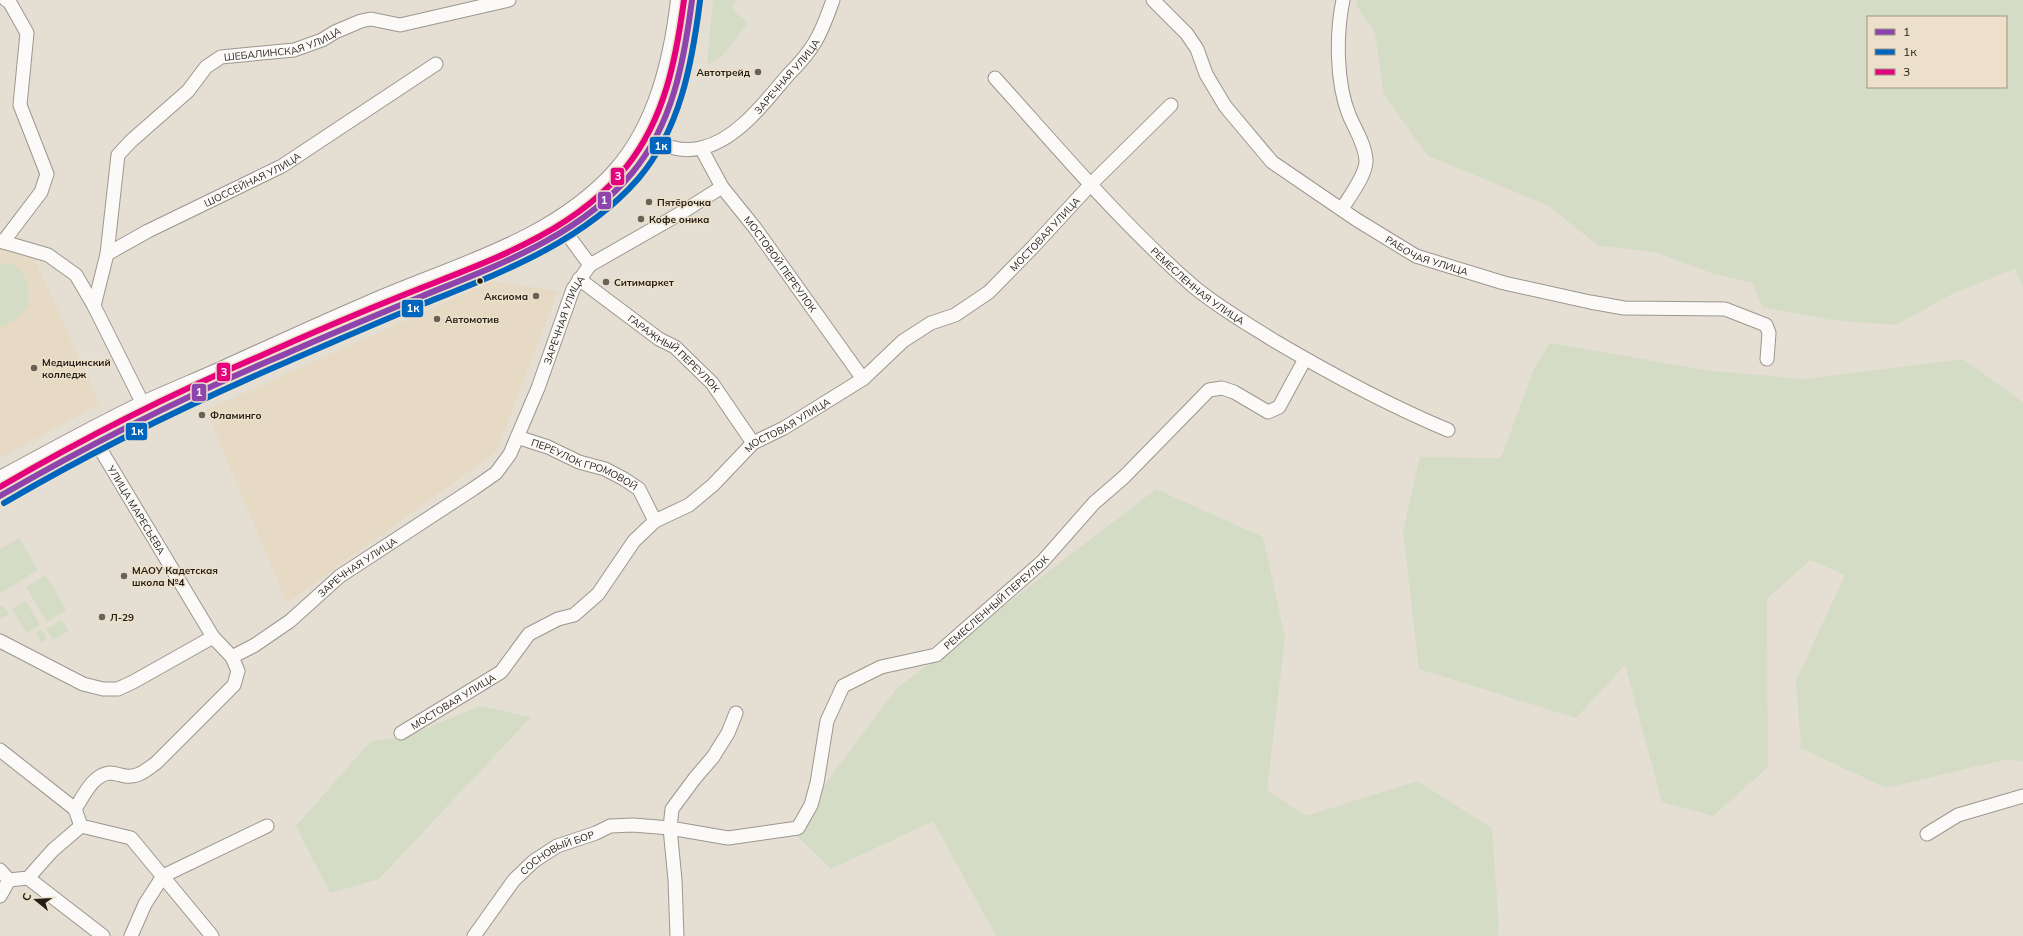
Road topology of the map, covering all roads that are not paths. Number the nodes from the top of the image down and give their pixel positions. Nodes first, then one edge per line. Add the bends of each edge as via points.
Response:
1 (6, 0) edge
2 (509, 0) edge
3 (679, 0) edge
4 (692, 0) edge
5 (833, 0) edge
6 (1153, 0) edge
7 (1343, 0) edge
8 (436, 64) dead end
9 (995, 78) dead end
10 (1171, 105) dead end
11 (650, 137) junction
12 (701, 148) junction
13 (1091, 184) junction
14 (722, 187) junction
15 (1342, 209) junction
16 (570, 238) dead end
17 (1, 242) edge
18 (107, 254) junction
19 (590, 266) junction
20 (579, 279) junction
21 (94, 306) junction
22 (1306, 359) junction
23 (1768, 359) dead end
24 (863, 378) junction
25 (143, 404) junction
26 (1448, 430) dead end
27 (517, 437) junction
28 (96, 442) junction
29 (753, 443) junction
30 (0, 479) edge
31 (0, 496) edge
32 (655, 521) junction
33 (213, 638) junction
34 (0, 641) edge
35 (232, 656) junction
36 (736, 713) dead end
37 (401, 733) dead end
38 (0, 750) edge
39 (2023, 796) edge
40 (75, 809) junction
41 (81, 826) junction
42 (268, 826) dead end
43 (670, 828) junction
44 (1927, 834) dead end
45 (0, 870) edge
46 (163, 876) junction
47 (28, 878) junction
48 (9, 880) junction
49 (0, 896) edge
50 (103, 936) edge
51 (131, 936) edge
52 (212, 936) edge
53 (474, 936) edge
54 (677, 936) edge

1 - 17 street via 28,32 20,105 47,174 41,192
2 - 18 street, ШЕБАЛИНСКАЯ УЛИЦА via 400,25 371,20 361,21 294,50 221,57 206,66 188,91 131,140 118,155
3 - 11 main road
4 - 11 main road via 670,110
5 - 12 street, ЗАРЕЧНАЯ УЛИЦА via 816,42 766,100 732,133
6 - 15 street, РАБОЧАЯ УЛИЦА via 1187,34 1225,106 1272,162
7 - 15 street via 1338,63 1343,97 1366,161 1362,174
8 - 18 street, ШОССЕЙНАЯ УЛИЦА via 282,166
9 - 13 street, РЕМЕСЛЕННАЯ УЛИЦА
10 - 13 street, МОСТОВАЯ УЛИЦА
11 - 12 street via 672,149
11 - 25 main road via 598,190 560,219 526,238 367,304
11 - 28 main road via 631,174 609,196 588,214 535,248 162,409
12 - 14 street, МОСТОВОЙ ПЕРЕУЛОК
13 - 22 street, РЕМЕСЛЕННАЯ УЛИЦА via 1125,222 1194,287 1227,312
13 - 24 street, МОСТОВАЯ УЛИЦА via 990,292 955,315 931,323 903,340
14 - 19 street, ЗАРЕЧНАЯ УЛИЦА
14 - 24 street, МОСТОВОЙ ПЕРЕУЛОК via 755,228
15 - 23 street, РАБОЧАЯ УЛИЦА via 1416,256 1504,283 1624,308 1725,309 1766,325 1769,334
16 - 19 street
17 - 21 street via 48,255 76,275
18 - 21 street
19 - 20 street, ЗАРЕЧНАЯ УЛИЦА
20 - 27 street, ЗАРЕЧНАЯ УЛИЦА
20 - 29 street, ГАРАЖНЫЙ ПЕРЕУЛОК via 675,348 712,383
21 - 25 street
22 - 26 street, РЕМЕСЛЕННАЯ УЛИЦА via 1416,417
22 - 43 street, РЕМЕСЛЕННЫЙ ПЕРЕУЛОК via 1279,407 1268,412 1234,392 1222,388 1209,390 1135,466 1094,503 1042,562 936,655 881,668 843,686 827,721 817,783 798,828 728,838
24 - 29 street, МОСТОВАЯ УЛИЦА via 784,428
25 - 30 main road
27 - 32 street, ПЕРЕУЛОК ГРОМОВОЙ via 548,446 578,462 605,469 639,489
27 - 35 street, ЗАРЕЧНАЯ УЛИЦА via 510,454 496,473 340,576 290,621 255,645
28 - 31 main road
28 - 33 street, УЛИЦА МАРЕСЬЕВА
29 - 32 street, МОСТОВАЯ УЛИЦА via 690,505
32 - 37 street, МОСТОВАЯ УЛИЦА via 634,541 598,594 574,615 558,619 529,634 501,672
33 - 34 street via 133,682 118,689 103,690 83,684
33 - 35 street, УЛИЦА МАРЕСЬЕВА
35 - 40 street via 238,671 234,685 156,763 142,774 131,777 109,773 100,777 91,785
36 - 43 street via 728,733 713,757 672,809
38 - 40 street
39 - 44 street via 1958,815
40 - 41 street
41 - 46 street via 131,838
41 - 47 street via 53,850
42 - 46 street
43 - 53 street, СОСНОВЫЙ БОР via 610,826 557,846 534,861 514,880
43 - 54 street
45 - 48 street
46 - 51 street via 145,904
46 - 52 street
47 - 48 street
47 - 50 street
48 - 49 street

